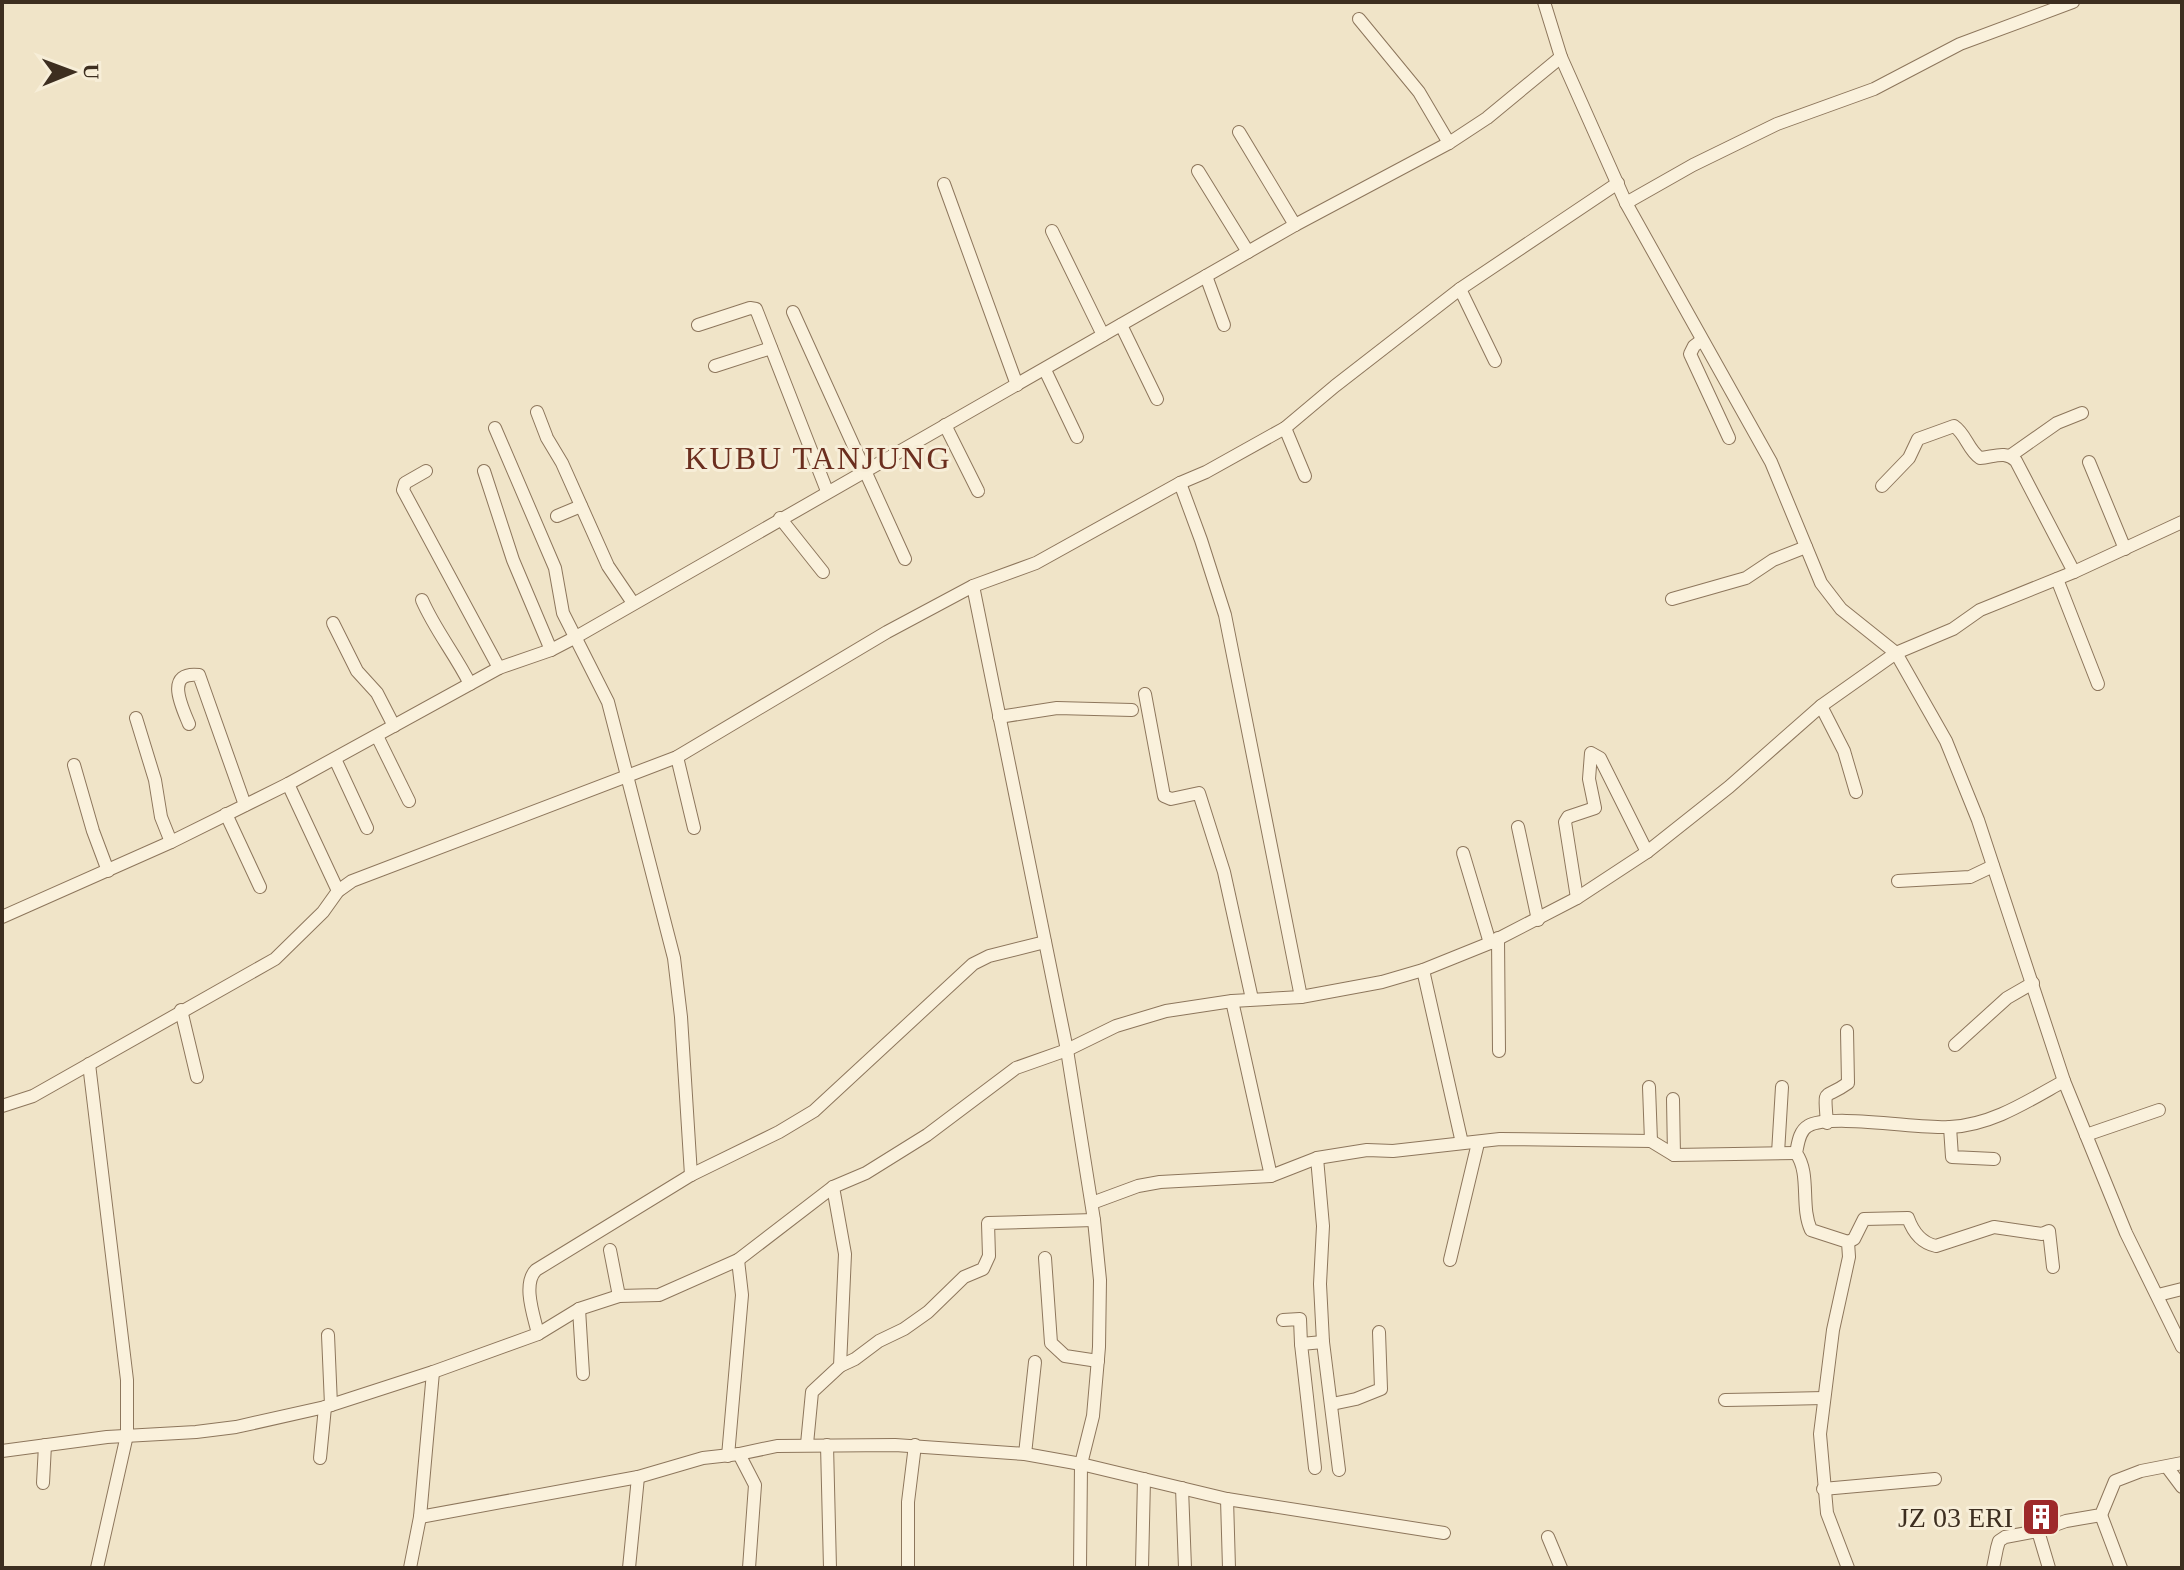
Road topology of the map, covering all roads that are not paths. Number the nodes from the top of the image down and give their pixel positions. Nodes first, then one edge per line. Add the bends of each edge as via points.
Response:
1 (1544, 2) edge
2 (2073, 2) edge
3 (1359, 19) dead end
4 (1561, 57) junction
5 (1239, 132) dead end
6 (1449, 143) junction
7 (1198, 171) dead end
8 (1618, 183) junction
9 (944, 184) dead end
10 (1626, 203) junction
11 (1295, 225) junction
12 (1052, 231) dead end
13 (1248, 252) junction
14 (1206, 276) junction
15 (1460, 289) junction
16 (793, 312) dead end
17 (698, 325) dead end
18 (1121, 325) junction
19 (1224, 325) dead end
20 (1103, 335) junction
21 (1702, 340) junction
22 (771, 348) junction
23 (1495, 361) dead end
24 (715, 366) dead end
25 (1045, 370) junction
26 (1017, 385) junction
27 (1157, 399) dead end
28 (537, 412) dead end
29 (2082, 413) dead end
30 (945, 425) junction
31 (495, 428) dead end
32 (1285, 428) junction
33 (1077, 437) dead end
34 (1729, 438) dead end
35 (2010, 456) junction
36 (2089, 462) dead end
37 (865, 470) junction
38 (426, 471) dead end
39 (484, 471) dead end
40 (1305, 476) dead end
41 (1180, 483) junction
42 (1882, 486) dead end
43 (827, 491) junction
44 (978, 491) dead end
45 (581, 506) junction
46 (557, 516) dead end
47 (780, 518) junction
48 (2182, 522) edge
49 (1806, 547) junction
50 (2125, 549) junction
51 (905, 559) dead end
52 (823, 572) dead end
53 (2074, 572) junction
54 (2057, 579) junction
55 (973, 586) junction
56 (1672, 599) dead end
57 (422, 600) dead end
58 (633, 603) junction
59 (333, 623) dead end
60 (576, 637) junction
61 (551, 650) junction
62 (1896, 653) junction
63 (499, 668) junction
64 (470, 684) junction
65 (2098, 684) dead end
66 (1145, 694) dead end
67 (1821, 706) junction
68 (1132, 710) dead end
69 (999, 717) junction
70 (136, 718) dead end
71 (189, 724) dead end
72 (394, 726) junction
73 (377, 736) junction
74 (677, 757) junction
75 (335, 759) junction
76 (74, 765) dead end
77 (627, 778) junction
78 (288, 784) junction
79 (1856, 792) dead end
80 (409, 801) dead end
81 (245, 805) junction
82 (226, 814) junction
83 (1518, 827) dead end
84 (367, 828) dead end
85 (694, 828) dead end
86 (171, 842) junction
87 (1647, 852) junction
88 (1463, 853) dead end
89 (1993, 866) junction
90 (108, 871) junction
91 (1898, 881) dead end
92 (260, 887) dead end
93 (338, 891) junction
94 (1577, 898) junction
95 (2, 917) edge
96 (1538, 920) junction
97 (1494, 941) junction
98 (1045, 942) junction
99 (1423, 970) junction
100 (2033, 983) junction
101 (1301, 997) junction
102 (1252, 999) junction
103 (1232, 1001) junction
104 (181, 1010) junction
105 (1847, 1031) dead end
106 (1955, 1045) dead end
107 (1067, 1050) junction
108 (1499, 1051) dead end
109 (89, 1064) junction
110 (197, 1077) dead end
111 (2064, 1081) junction
112 (1649, 1087) dead end
113 (1782, 1087) dead end
114 (1673, 1099) dead end
115 (2, 1106) edge
116 (2159, 1110) dead end
117 (1827, 1123) junction
118 (1950, 1127) junction
119 (2086, 1135) junction
120 (1651, 1141) junction
121 (1462, 1143) junction
122 (1478, 1143) junction
123 (1778, 1153) junction
124 (1796, 1153) junction
125 (1674, 1155) junction
126 (1317, 1158) junction
127 (1994, 1159) dead end
128 (691, 1175) junction
129 (1271, 1176) junction
130 (833, 1187) junction
131 (1092, 1203) junction
132 (1094, 1220) junction
133 (1848, 1242) junction
134 (610, 1250) dead end
135 (1045, 1258) dead end
136 (738, 1260) junction
137 (1450, 1260) dead end
138 (2053, 1267) dead end
139 (2182, 1289) edge
140 (2158, 1295) junction
141 (619, 1296) junction
142 (579, 1309) junction
143 (1283, 1320) dead end
144 (1379, 1332) dead end
145 (538, 1334) junction
146 (328, 1335) dead end
147 (1323, 1342) junction
148 (1301, 1344) junction
149 (2182, 1347) edge
150 (1098, 1361) junction
151 (1035, 1362) dead end
152 (840, 1366) junction
153 (433, 1372) junction
154 (583, 1374) dead end
155 (1824, 1398) junction
156 (1725, 1400) dead end
157 (1332, 1404) junction
158 (328, 1406) junction
159 (127, 1435) junction
160 (807, 1444) junction
161 (45, 1445) junction
162 (827, 1445) junction
163 (915, 1445) junction
164 (2, 1451) edge
165 (1025, 1454) junction
166 (733, 1455) junction
167 (320, 1458) dead end
168 (2182, 1463) edge
169 (1081, 1464) junction
170 (2167, 1467) junction
171 (1315, 1468) dead end
172 (1339, 1470) dead end
173 (638, 1477) junction
174 (1144, 1479) junction
175 (1935, 1479) dead end
176 (43, 1483) dead end
177 (2182, 1487) edge
178 (1182, 1488) junction
179 (1823, 1489) junction
180 (1227, 1499) junction
181 (2101, 1515) junction
182 (420, 1517) junction
183 (2038, 1531) junction
184 (1444, 1533) dead end
185 (1548, 1537) dead end
186 (97, 1568) edge
187 (410, 1568) edge
188 (629, 1568) edge
189 (749, 1568) edge
190 (830, 1568) edge
191 (908, 1568) edge
192 (1080, 1568) edge
193 (1142, 1568) edge
194 (1185, 1568) edge
195 (1229, 1568) edge
196 (1561, 1568) edge
197 (1848, 1568) edge
198 (1993, 1568) edge
199 (2049, 1568) edge
200 (2121, 1568) edge

1 - 4 street
2 - 10 street via 1960,44 1874,89 1777,124
3 - 6 street via 1419,92
4 - 6 street
4 - 8 street
5 - 11 street
6 - 11 street
7 - 13 street
8 - 10 street
8 - 15 street
9 - 26 street
10 - 21 street
11 - 13 street
12 - 20 street
13 - 14 street
14 - 18 street
14 - 19 street
15 - 23 street
15 - 32 street
16 - 37 street
17 - 22 street via 756,309
18 - 20 street
18 - 27 street
20 - 25 street
21 - 34 street via 1690,354
21 - 49 street via 1771,462
22 - 24 street
22 - 43 street
25 - 26 street
25 - 33 street
26 - 30 street
28 - 45 street
29 - 35 street via 2057,423
30 - 37 street
30 - 44 street
31 - 60 street via 555,568 563,613
32 - 40 street
32 - 41 street
35 - 42 street via 1980,458 1954,426 1918,439 1909,458
35 - 53 street
36 - 50 street
37 - 43 street
37 - 51 street
38 - 63 street via 405,483 403,490
39 - 61 street via 508,548
41 - 55 street via 1036,563
41 - 101 street via 1225,615
43 - 47 street
45 - 46 street
45 - 58 street via 608,566
47 - 52 street
47 - 58 street
48 - 50 street
49 - 56 street via 1746,578
49 - 62 street via 1830,596
50 - 53 street
53 - 54 street
54 - 62 street
54 - 65 street
55 - 69 street
55 - 74 street
57 - 64 street
58 - 60 street
59 - 72 street
60 - 61 street
60 - 77 street via 608,702
61 - 63 street
62 - 67 street
62 - 89 street via 1964,780
63 - 64 street
64 - 72 street
66 - 102 street via 1164,796 1199,793 1206,812
67 - 79 street via 1844,751
67 - 87 street
68 - 69 street via 1057,708
69 - 98 street
70 - 86 street
71 - 81 street via 177,690 190,674 199,675
72 - 73 street
73 - 75 street
73 - 80 street
74 - 77 street
74 - 85 street
75 - 78 street
75 - 84 street
76 - 90 street
77 - 93 street via 352,881
77 - 128 street via 674,958
78 - 81 street
78 - 93 street
81 - 82 street
82 - 86 street
82 - 92 street
83 - 96 street
86 - 90 street
87 - 94 street
87 - 94 street via 1598,755 1591,753 1595,808 1565,822
88 - 97 street
89 - 91 street via 1970,877
89 - 100 street
90 - 95 street
93 - 104 street via 275,959
94 - 96 street
96 - 97 street
97 - 99 street
97 - 108 street
98 - 107 street
98 - 128 street via 973,964 814,1111
99 - 101 street
99 - 121 street
100 - 106 street via 2007,998
100 - 111 street
101 - 102 street
102 - 103 street
103 - 107 street via 1166,1011 1116,1026
103 - 129 street
104 - 109 street
104 - 110 street
105 - 117 street via 1848,1083 1828,1092
107 - 130 street via 1016,1068 927,1135
107 - 131 street
109 - 115 street via 33,1096
109 - 159 street via 125,1364
111 - 118 street via 2001,1115
111 - 119 street
112 - 120 street
113 - 123 street
114 - 125 street
116 - 119 street
117 - 118 street
117 - 124 street via 1806,1127
118 - 127 street via 1952,1157
119 - 140 street
120 - 122 street
120 - 125 street
121 - 122 street
121 - 126 street
122 - 137 street
123 - 124 street
123 - 125 street
124 - 133 street via 1802,1162 1811,1230
126 - 129 street
126 - 147 street
128 - 145 street via 530,1276
129 - 131 street via 1160,1182
130 - 136 street
130 - 152 street via 845,1254
131 - 132 street
132 - 150 street via 1100,1280
132 - 152 street via 988,1223 989,1256 983,1269 964,1277 904,1329
133 - 138 street via 1864,1219 1883,1217 1908,1218 1927,1244 1936,1246 1994,1227 2049,1231
133 - 155 street
134 - 141 street
135 - 150 street via 1051,1343 1065,1356
136 - 141 street via 659,1295
136 - 166 street via 742,1295
139 - 140 street
140 - 149 street
141 - 142 street
142 - 145 street
142 - 154 street
143 - 148 street via 1300,1319
144 - 157 street via 1381,1389
145 - 153 street
146 - 158 street
147 - 148 street
147 - 157 street
148 - 171 street
150 - 169 street via 1093,1416
151 - 165 street
152 - 160 street via 812,1392
153 - 158 street
153 - 182 street
155 - 156 street
155 - 179 street
157 - 172 street
158 - 159 street via 236,1427
158 - 167 street
159 - 161 street
159 - 186 street
160 - 162 street
160 - 166 street
161 - 164 street
161 - 176 street
162 - 163 street
162 - 190 street
163 - 165 street
163 - 191 street
165 - 169 street
166 - 173 street
166 - 189 street via 755,1485
168 - 170 street
169 - 174 street
169 - 192 street
170 - 177 street
170 - 181 street via 2115,1481
173 - 182 street
173 - 188 street
174 - 178 street
174 - 193 street
175 - 179 street
178 - 180 street
178 - 194 street
179 - 197 street
180 - 184 street
180 - 195 street
181 - 183 street
181 - 200 street
182 - 187 street
183 - 198 street via 1999,1541
183 - 199 street
185 - 196 street

